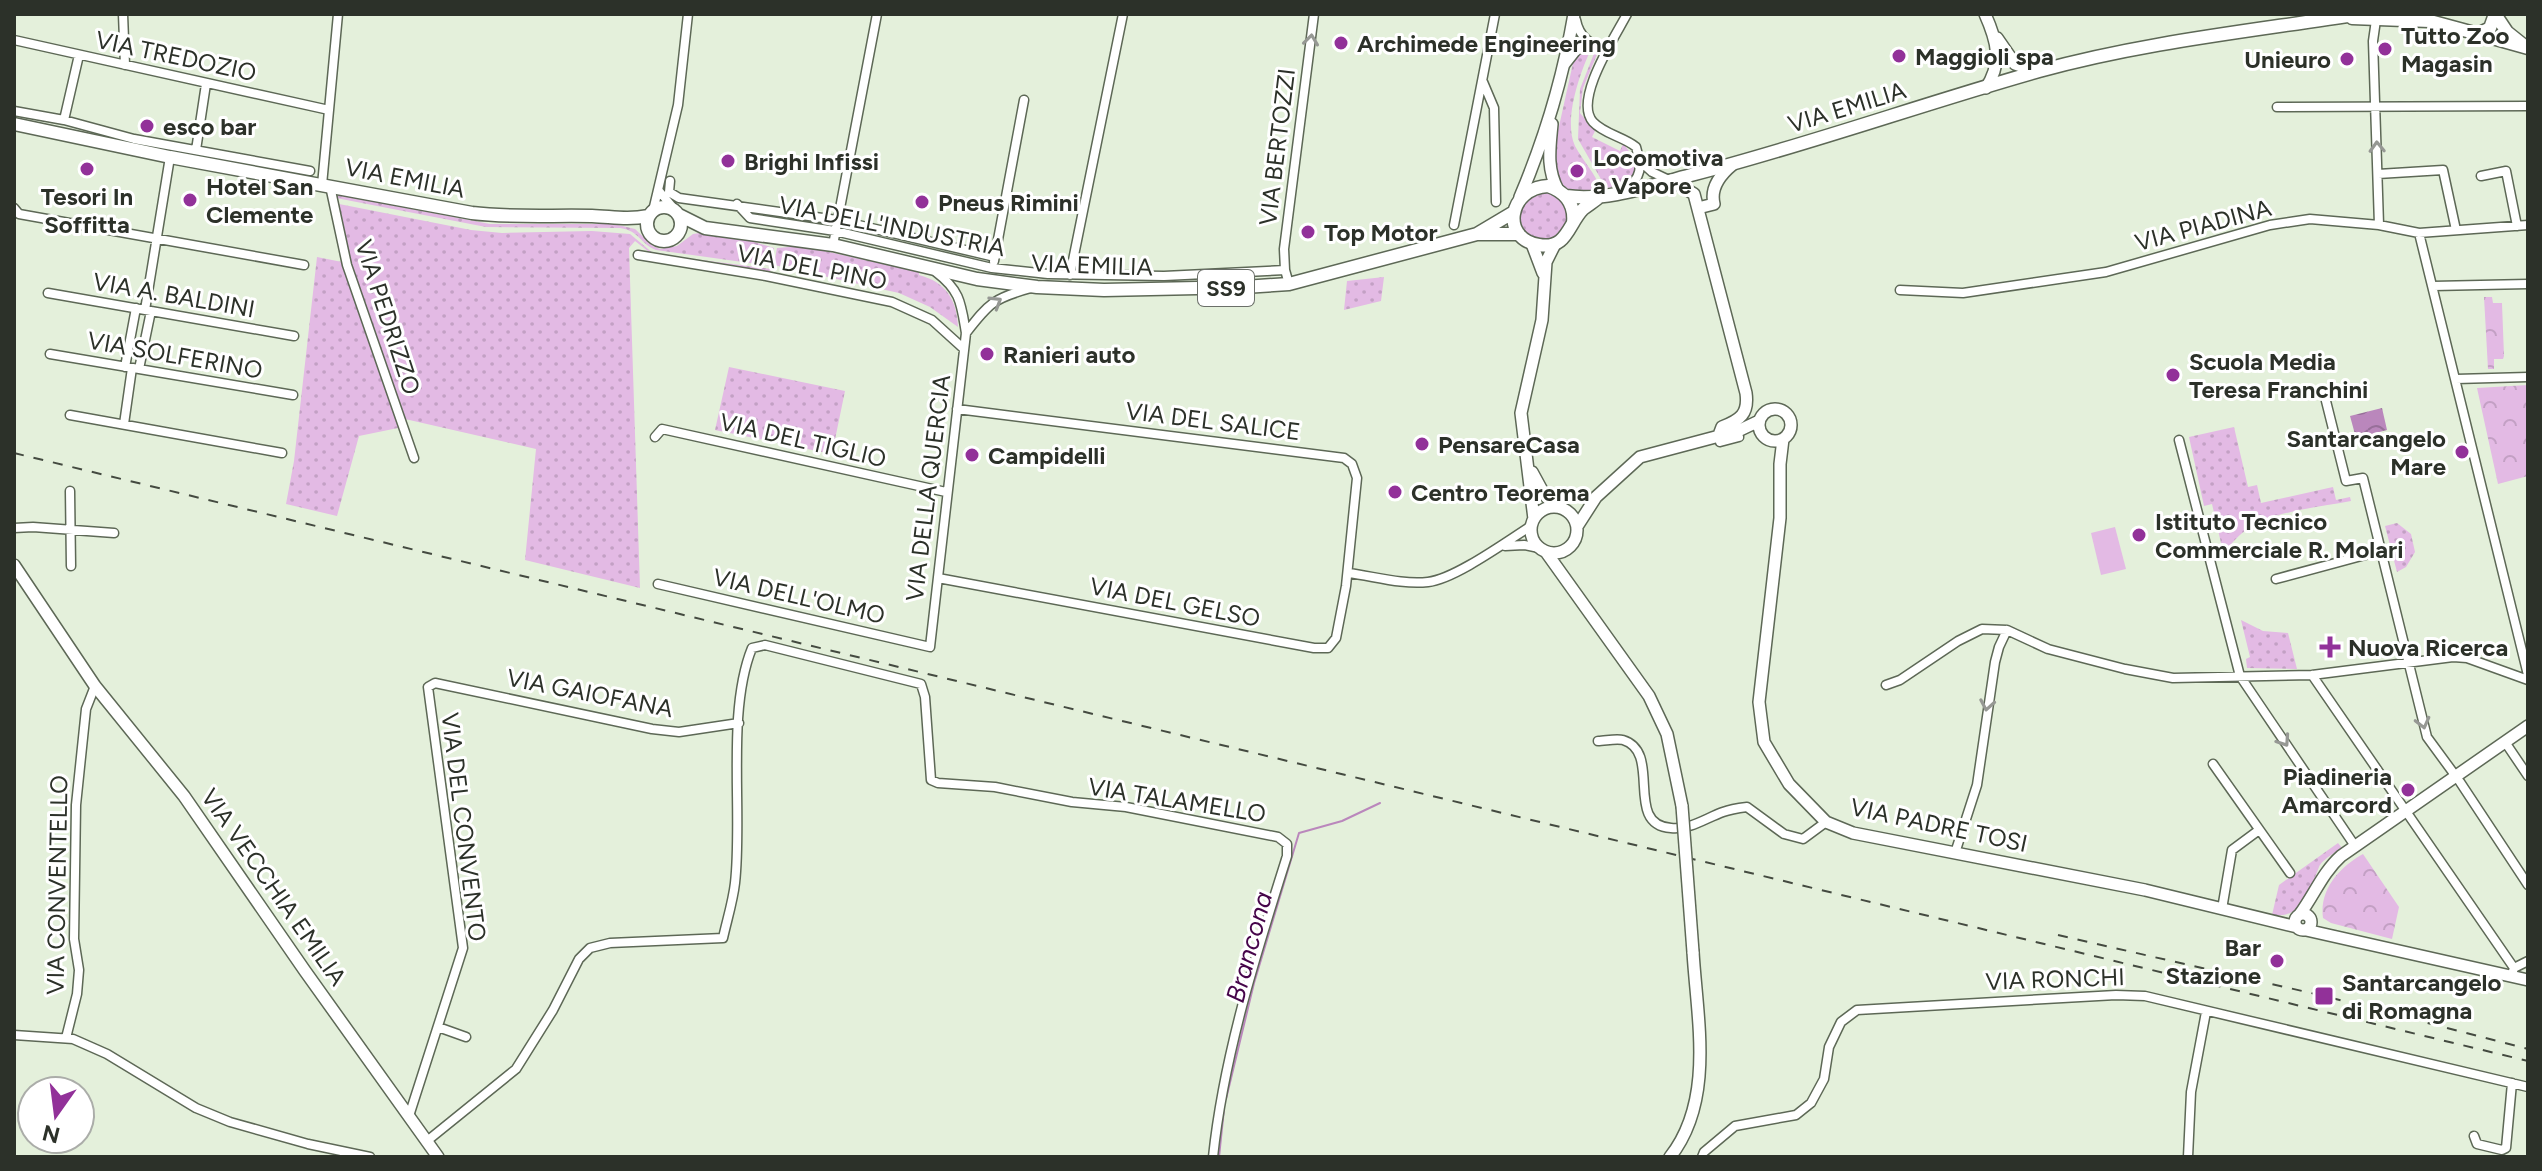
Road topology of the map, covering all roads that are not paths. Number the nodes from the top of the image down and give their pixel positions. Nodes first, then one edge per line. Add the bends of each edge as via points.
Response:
1 (123, 14) edge
2 (338, 14) edge
3 (688, 14) edge
4 (877, 14) edge
5 (1123, 14) edge
6 (1314, 14) edge
7 (1495, 14) edge
8 (1575, 14) edge
9 (1627, 14) edge
10 (1985, 14) edge
11 (2360, 14) edge
12 (2449, 14) edge
13 (2495, 14) edge
14 (2340, 17) junction
15 (2376, 20) junction
16 (2456, 27) junction
17 (1994, 34) junction
18 (2478, 34) junction
19 (14, 40) edge
20 (1593, 46) junction
21 (2528, 48) edge
22 (1607, 51) junction
23 (79, 55) junction
24 (125, 65) junction
25 (1565, 65) junction
26 (2038, 72) junction
27 (1482, 81) junction
28 (206, 84) junction
29 (1986, 88) junction
30 (1024, 100) dead end
31 (2528, 106) edge
32 (1554, 107) junction
33 (2277, 107) dead end
34 (2375, 107) junction
35 (329, 110) junction
36 (14, 111) edge
37 (64, 120) junction
38 (14, 124) edge
39 (133, 143) junction
40 (196, 150) junction
41 (170, 157) junction
42 (1640, 161) junction
43 (1732, 164) junction
44 (310, 171) dead end
45 (2378, 174) junction
46 (2481, 176) dead end
47 (1671, 180) junction
48 (670, 181) dead end
49 (326, 185) junction
50 (659, 191) junction
51 (1624, 191) junction
52 (1562, 193) junction
53 (1601, 196) junction
54 (1520, 197) junction
55 (1496, 202) dead end
56 (737, 204) junction
57 (14, 208) edge
58 (1698, 208) junction
59 (1514, 212) junction
60 (651, 213) junction
61 (677, 213) junction
62 (790, 213) junction
63 (626, 220) junction
64 (837, 220) junction
65 (1573, 223) junction
66 (788, 224) junction
67 (1454, 225) dead end
68 (2379, 225) junction
69 (2528, 225) edge
70 (2517, 226) junction
71 (705, 228) junction
72 (878, 230) junction
73 (2456, 230) junction
74 (649, 233) junction
75 (2419, 233) junction
76 (1477, 234) junction
77 (1519, 234) junction
78 (676, 237) junction
79 (834, 238) junction
80 (157, 239) junction
81 (876, 241) junction
82 (927, 241) junction
83 (1532, 244) junction
84 (1555, 244) junction
85 (925, 252) junction
86 (638, 255) dead end
87 (995, 257) junction
88 (304, 265) dead end
89 (930, 269) junction
90 (1285, 270) junction
91 (991, 275) junction
92 (1070, 275) junction
93 (1544, 278) junction
94 (1164, 282) junction
95 (1289, 284) junction
96 (2528, 284) edge
97 (2433, 286) junction
98 (1037, 287) junction
99 (1900, 290) dead end
100 (48, 293) dead end
101 (144, 310) junction
102 (966, 333) junction
103 (294, 336) dead end
104 (964, 349) junction
105 (50, 354) dead end
106 (132, 368) junction
107 (2528, 377) edge
108 (2456, 379) junction
109 (293, 395) dead end
110 (1747, 396) junction
111 (2326, 401) dead end
112 (957, 409) junction
113 (1771, 409) junction
114 (70, 415) dead end
115 (124, 424) junction
116 (1762, 428) junction
117 (655, 437) dead end
118 (1719, 438) junction
119 (1783, 439) junction
120 (2179, 440) dead end
121 (282, 453) dead end
122 (414, 458) dead end
123 (1526, 461) junction
124 (1780, 464) junction
125 (70, 491) dead end
126 (946, 492) junction
127 (1596, 497) junction
128 (1560, 508) junction
129 (1532, 522) junction
130 (1578, 525) junction
131 (14, 528) edge
132 (71, 530) junction
133 (114, 533) dead end
134 (1504, 546) junction
135 (1569, 549) junction
136 (1542, 550) junction
137 (2380, 551) junction
138 (14, 565) edge
139 (71, 566) dead end
140 (1348, 573) junction
141 (938, 578) junction
142 (1567, 579) junction
143 (2276, 579) dead end
144 (658, 584) dead end
145 (2007, 630) junction
146 (930, 647) joint
147 (2407, 661) junction
148 (2312, 675) junction
149 (2240, 676) junction
150 (2528, 678) edge
151 (435, 683) joint
152 (1886, 685) dead end
153 (95, 686) junction
154 (739, 723) junction
155 (2528, 726) edge
156 (1598, 741) dead end
157 (2505, 742) junction
158 (2213, 764) dead end
159 (2528, 776) edge
160 (2456, 777) junction
161 (2406, 811) junction
162 (1826, 822) junction
163 (2259, 830) junction
164 (2355, 846) junction
165 (1955, 853) junction
166 (2290, 873) dead end
167 (2528, 885) edge
168 (2222, 909) junction
169 (2304, 921) junction
170 (2527, 971) edge
171 (2512, 972) junction
172 (2206, 1012) junction
173 (438, 1027) junction
174 (14, 1035) edge
175 (466, 1037) dead end
176 (66, 1038) junction
177 (2512, 1083) junction
178 (2528, 1087) edge
179 (409, 1116) junction
180 (2474, 1136) dead end
181 (427, 1141) junction
182 (370, 1157) edge
183 (438, 1157) edge
184 (1213, 1157) edge
185 (1670, 1157) edge
186 (1702, 1157) edge
187 (2188, 1157) edge

1 - 24 street
2 - 35 street, VIA PEDRIZZO
3 - 50 street via 678,105
4 - 64 street
5 - 92 street
90 -> 6 street, VIA BERTOZZI
7 - 27 street
8 - 20 street via 1581,35
8 - 25 street
9 - 22 street
10 - 17 street
11 - 14 main road, VIA EMILIA
12 - 16 main road
13 - 18 main road via 2490,28
13 - 21 main road
14 - 15 main road, VIA EMILIA
14 - 26 main road, VIA EMILIA via 2181,40
15 - 16 main road, VIA EMILIA
15 - 34 street
16 - 18 main road, VIA EMILIA
17 - 26 street via 2015,64
17 - 29 street via 1997,65
18 - 21 main road, VIA EMILIA
19 - 23 street, VIA TREDOZIO
20 - 22 street
20 - 25 street via 1577,50
22 - 42 street via 1587,111 1597,126 1636,147
23 - 24 street, VIA TREDOZIO
23 - 37 street
24 - 28 street, VIA TREDOZIO
25 - 32 street
26 - 29 main road, VIA EMILIA
27 - 55 street via 1494,108
27 - 67 street
28 - 35 street, VIA TREDOZIO
28 - 40 street
29 - 43 main road, VIA EMILIA
30 - 87 street
31 - 34 street
32 - 52 street via 1549,162
32 - 54 street
33 - 34 street
45 -> 34 street
35 - 49 street, VIA PEDRIZZO
36 - 37 street, VIA EMILIA
37 - 39 street, VIA EMILIA
38 - 39 main road, VIA EMILIA / SS9
39 - 40 street, VIA EMILIA
39 - 41 main road, VIA EMILIA / SS9
40 - 44 street, VIA EMILIA
41 - 49 main road, VIA EMILIA / SS9
41 - 80 street
42 - 47 street
42 - 51 street via 1636,181
43 - 47 main road, VIA EMILIA
43 - 58 street via 1715,187 1714,204
45 - 68 street
45 - 73 street via 2443,170
46 - 70 street via 2506,171
47 - 51 main road, VIA EMILIA
47 - 58 street via 1694,194
48 - 56 street, VIA DELL'INDUSTRIA via 673,195
49 - 63 main road, VIA EMILIA / SS9 via 472,213
49 - 122 street, VIA PEDRIZZO via 347,265
50 - 60 street
50 - 61 street
51 - 53 main road, VIA EMILIA
52 - 53 main road, VIA EMILIA
52 - 54 main road, VIA EMILIA via 1538,187
52 - 65 main road via 1574,213
53 - 65 main road
54 - 59 main road
56 - 62 street, VIA DELL'INDUSTRIA
56 - 66 street, VIA DELL'INDUSTRIA via 750,218
57 - 80 street via 19,214
58 - 110 street, VIA PADRE TOSI
59 - 76 main road, VIA EMILIA / SS9
59 - 77 main road
60 - 61 main road, VIA EMILIA / SS9 via 664,207
60 - 63 main road, VIA EMILIA / SS9
60 - 74 main road
61 - 71 main road, VIA EMILIA / SS9
61 - 78 main road via 682,227
62 - 64 street, VIA DELL'INDUSTRIA
62 - 66 street
63 - 74 main road, VIA EMILIA / SS9
64 - 72 street, VIA DELL'INDUSTRIA
64 - 79 street
65 - 84 main road
66 - 79 street, VIA DELL'INDUSTRIA
68 - 75 street, VIA PIADINA
68 - 99 street, VIA PIADINA via 2310,219 2270,225 2106,272 1963,293
69 - 70 street, VIA PIADINA
70 - 73 street, VIA PIADINA
71 - 78 main road, VIA EMILIA / SS9
71 - 79 main road, VIA EMILIA / SS9
72 - 81 street
72 - 82 street, VIA DELL'INDUSTRIA
73 - 75 street, VIA PIADINA
74 - 78 main road, VIA EMILIA / SS9 via 659,241
75 - 97 street
76 - 77 main road, VIA EMILIA / SS9
76 - 95 main road, VIA EMILIA / SS9
77 - 83 main road
79 - 81 street, VIA DELL'INDUSTRIA
79 - 89 main road, VIA EMILIA / SS9
80 - 88 street
80 - 101 street
81 - 85 street, VIA DELL'INDUSTRIA
82 - 85 street
82 - 87 street, VIA DELL'INDUSTRIA
83 - 84 main road
83 - 93 street
84 - 93 street
85 - 91 street, VIA DELL'INDUSTRIA
86 - 104 street, VIA DEL PINO via 892,302 932,320
87 - 91 street
89 - 91 main road, VIA EMILIA / SS9
89 - 102 street, VIA DELLA QUERCIA via 961,299
90 - 94 street, VIA DELL'INDUSTRIA
90 - 95 street, VIA BERTOZZI
91 - 92 street, VIA DELL'INDUSTRIA
91 - 98 main road, VIA EMILIA / SS9
92 - 94 street, VIA DELL'INDUSTRIA
93 - 123 street via 1542,320 1521,413
94 - 95 main road, VIA EMILIA / SS9
94 - 98 main road, VIA EMILIA / SS9
96 - 97 street
97 - 108 street
102 -> 98 street via 987,305
100 - 101 street, VIA A. BALDINI
101 - 103 street, VIA A. BALDINI
101 - 106 street
101 - 106 street
102 - 104 street, VIA DELLA QUERCIA
104 - 112 street, VIA DELLA QUERCIA
105 - 106 street, VIA SOLFERINO
106 - 109 street, VIA SOLFERINO
106 - 115 street
107 - 108 street
108 - 150 street
110 - 113 street
110 - 116 street, VIA PADRE TOSI
110 - 118 street via 1743,416 1722,427
111 - 137 street via 2346,481 2363,478
112 - 126 street, VIA DELLA QUERCIA
112 - 140 street, VIA DEL SALICE via 1344,458 1357,478
113 - 116 street
113 - 119 street, VIA PADRE TOSI via 1789,417 1791,429
114 - 115 street
115 - 121 street
116 - 118 street
116 - 119 street
116 - 124 street, VIA PADRE TOSI
117 - 126 street, VIA DEL TIGLIO via 662,429
118 - 127 street via 1640,457
119 - 124 street, VIA PADRE TOSI
120 - 149 street
123 - 128 street via 1544,494
123 - 129 street
124 - 162 street, VIA PADRE TOSI via 1780,518 1760,720 1764,742 1789,784
125 - 132 street
126 - 141 street, VIA DELLA QUERCIA
127 - 128 street
127 - 130 street
128 - 129 street via 1543,510
128 - 130 street
129 - 134 street
129 - 136 street via 1534,542
130 - 135 street
131 - 132 street
132 - 133 street
132 - 139 street
134 - 136 street
134 - 140 street via 1426,582
135 - 136 street
135 - 142 street
136 - 142 street
137 - 143 street
137 - 147 street
138 - 153 street, VIA VECCHIA EMILIA
140 - 141 street, VIA DEL GELSO via 1336,638 1328,648
141 - 146 street, VIA DELLA QUERCIA
142 - 185 street, bridge via 1649,696 1678,776 1699,1085 1690,1123
144 - 146 street, VIA DELL'OLMO
145 - 149 street via 2048,649 2164,677
145 - 152 street via 1982,629
145 -> 165 street via 1995,662 1977,785
147 - 148 street
147 - 150 street via 2461,657
147 -> 160 street via 2427,737
148 - 149 street
148 - 161 street
149 -> 164 street
151 - 154 street, VIA GAIOFANA via 652,729 679,732
151 - 173 street, VIA DEL CONVENTO via 428,687 427,698 463,948
153 - 176 street, VIA CONVENTELLO via 86,709 76,805 74,939 79,970
153 - 179 street, VIA VECCHIA EMILIA via 184,796
154 - 181 street via 735,883 723,938 590,948 516,1069
154 - 184 street, VIA TALAMELLO via 752,648 765,645 921,684 931,780 938,783 1126,807 1278,837 1287,844 1218,1107
155 - 157 street
156 - 162 street via 1622,739 1636,747 1643,764 1645,808 1654,822 1669,829 1747,807 1784,834 1803,839
157 - 159 street
157 - 160 street
158 - 163 street
160 - 161 street
160 - 167 street
161 - 164 street
161 - 171 street
162 - 165 street, VIA PADRE TOSI via 1853,833
163 - 166 street
163 - 168 street via 2232,850
164 - 169 street via 2329,868
165 - 168 street, VIA PADRE TOSI
168 - 169 street, VIA PADRE TOSI via 2276,921
169 - 171 street, VIA PADRE TOSI via 2331,934
170 - 171 street, VIA PADRE TOSI
170 - 171 street
172 - 177 street, VIA RONCHI
172 - 186 street, VIA RONCHI via 2145,996 2116,995 1857,1010 1841,1022 1811,1103 1796,1115 1735,1126
172 - 187 street via 2191,1092
173 - 175 street
173 - 179 street, VIA DEL CONVENTO
174 - 176 street
176 - 182 street via 107,1054 167,1093 230,1122
177 - 178 street, VIA RONCHI
177 - 180 street via 2506,1148 2477,1144
179 - 181 street, VIA VECCHIA EMILIA
181 - 183 street, VIA VECCHIA EMILIA

